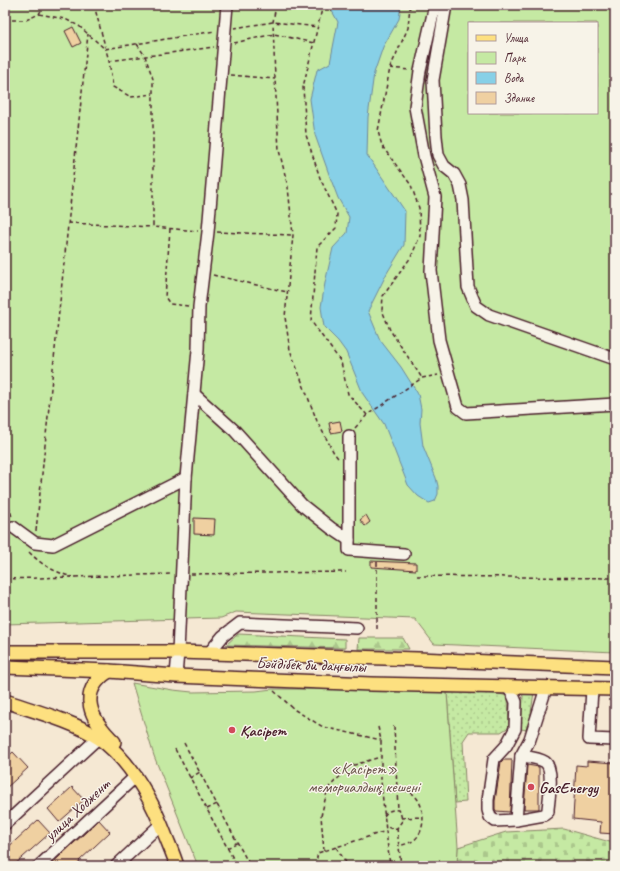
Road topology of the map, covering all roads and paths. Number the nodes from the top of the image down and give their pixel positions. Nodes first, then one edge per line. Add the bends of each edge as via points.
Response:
1 (44, 5) edge
2 (94, 5) edge
3 (227, 5) edge
4 (276, 5) edge
5 (323, 5) edge
6 (410, 5) edge
7 (435, 5) edge
8 (446, 5) edge
9 (39, 14) junction
10 (5, 20) edge
11 (274, 22) junction
12 (318, 27) junction
13 (224, 30) junction
14 (88, 34) junction
15 (274, 34) junction
16 (137, 44) junction
17 (314, 44) junction
18 (223, 46) junction
19 (105, 48) junction
20 (145, 56) junction
21 (109, 61) junction
22 (221, 74) junction
23 (275, 79) junction
24 (153, 94) junction
25 (68, 223) junction
26 (153, 227) junction
27 (170, 229) junction
28 (208, 232) junction
29 (293, 235) junction
30 (203, 273) junction
31 (287, 292) junction
32 (200, 307) junction
33 (615, 358) edge
34 (447, 373) junction
35 (421, 379) junction
36 (194, 394) junction
37 (615, 404) edge
38 (367, 415) junction
39 (349, 436) joint
40 (349, 471) junction
41 (186, 478) junction
42 (5, 492) edge
43 (13, 527) joint
44 (349, 540) junction
45 (31, 546) junction
46 (404, 554) dead end
47 (377, 570) dead end
48 (417, 576) dead end
49 (73, 577) dead end
50 (615, 578) edge
51 (357, 628) dead end
52 (377, 629) dead end
53 (5, 652) edge
54 (178, 652) junction
55 (209, 653) junction
56 (5, 667) edge
57 (615, 667) edge
58 (109, 671) junction
59 (176, 676) junction
60 (506, 686) junction
61 (546, 688) junction
62 (592, 688) junction
63 (272, 689) dead end
64 (615, 689) edge
65 (5, 702) edge
66 (378, 726) dead end
67 (394, 726) dead end
68 (98, 738) junction
69 (381, 740) junction
70 (615, 740) edge
71 (184, 743) dead end
72 (175, 749) dead end
73 (521, 756) junction
74 (380, 757) junction
75 (200, 772) junction
76 (136, 776) junction
77 (190, 778) junction
78 (397, 789) junction
79 (217, 804) junction
80 (207, 809) junction
81 (398, 810) junction
82 (384, 816) junction
83 (423, 817) junction
84 (401, 818) junction
85 (516, 820) junction
86 (5, 824) edge
87 (161, 824) junction
88 (385, 826) junction
89 (397, 828) junction
90 (386, 831) junction
91 (238, 842) junction
92 (399, 846) junction
93 (336, 847) junction
94 (227, 848) junction
95 (324, 851) junction
96 (40, 866) edge
97 (116, 866) edge
98 (177, 866) edge
99 (183, 866) edge
100 (237, 866) edge
101 (250, 866) edge
102 (314, 866) edge
103 (351, 866) edge
104 (390, 866) edge
105 (401, 866) edge

1 - 9 path
2 - 19 path
3 - 13 street
4 - 11 path
5 - 12 path
6 - 35 path via 408,28 390,68 378,131 382,146 411,185 419,208 420,236 383,296 382,310 390,330
7 - 34 street via 420,71 415,107 424,156 436,197 431,271 439,340
8 - 33 street via 433,80 436,136 438,155 460,185 468,287 476,306 489,315
9 - 10 path via 26,20
9 - 14 path via 65,19
11 - 12 path
11 - 13 path
11 - 15 path
12 - 17 path
13 - 16 path
13 - 18 street
14 - 19 path
14 - 25 path
15 - 17 path
15 - 18 path
15 - 23 path
16 - 19 path
16 - 20 path
17 - 38 path via 303,88 306,135 320,178 337,214 336,228 317,247 311,321 341,362 348,394
18 - 20 path
18 - 22 street
19 - 21 path
20 - 21 path
20 - 24 path via 153,80
21 - 24 path via 113,87 131,97
22 - 23 path
22 - 28 street
23 - 29 path via 279,150 288,187
24 - 26 path
25 - 26 path
25 - 45 path
26 - 27 path
27 - 28 path
27 - 32 path via 165,297 170,304
28 - 29 path
28 - 30 street
29 - 31 path
30 - 31 path
30 - 32 street
31 - 40 path via 285,316 290,350 317,421 334,453
32 - 36 street
34 - 35 path
34 - 37 street via 458,407 466,413
35 - 38 path
36 - 41 street
36 - 44 street via 235,431 302,505
38 - 39 path
39 - 40 street
40 - 44 street
41 - 45 street via 53,545
41 - 54 street
42 - 43 path
43 - 45 street
44 - 46 street via 349,550
45 - 49 path via 37,559 52,570
47 - 52 path
48 - 50 path
51 - 55 street via 240,623 223,636
53 - 54 main road, Бәйдібек би даңғылы
54 - 55 main road, Бәйдібек би даңғылы
54 - 59 street
55 - 57 main road, Бәйдібек би даңғылы
56 - 58 main road, Бәйдібек би даңғылы
58 - 59 main road, Бәйдібек би даңғылы
58 - 99 main road via 94,684 90,710 97,724 141,773 167,821
59 - 60 main road, Бәйдібек би даңғылы via 371,684
60 - 61 main road, Бәйдібек би даңғылы
60 - 85 street via 516,702 515,729 506,746 494,759 488,810 490,817 495,821
61 - 62 main road, Бәйдібек би даңғылы
61 - 73 street via 530,739
62 - 64 main road, Бәйдібек би даңғылы
62 - 70 street via 590,739
63 - 69 path via 295,710 323,727
65 - 68 main road via 72,724
66 - 69 path
67 - 78 path
68 - 76 main road via 119,756
68 - 86 street
69 - 74 path
71 - 75 path
72 - 77 path
73 - 85 street
73 - 85 street via 548,765 548,812
74 - 82 path
74 - 95 path via 351,766 328,788 321,816
75 - 77 path
75 - 79 path
76 - 87 main road
76 - 96 street, улица Ходжент
77 - 80 path
78 - 81 path
78 - 83 path via 414,795 420,803
79 - 80 path
79 - 91 path
80 - 94 path
81 - 82 path via 392,809
81 - 84 path
82 - 88 path
83 - 84 path
83 - 92 path via 418,835 410,843
84 - 89 path via 402,821
87 - 97 street
87 - 98 main road
88 - 89 path
88 - 90 path
89 - 92 path
90 - 93 path
90 - 104 path
91 - 94 path
91 - 101 path
92 - 105 path
93 - 95 path
93 - 103 path
94 - 100 path
95 - 102 path via 318,853

